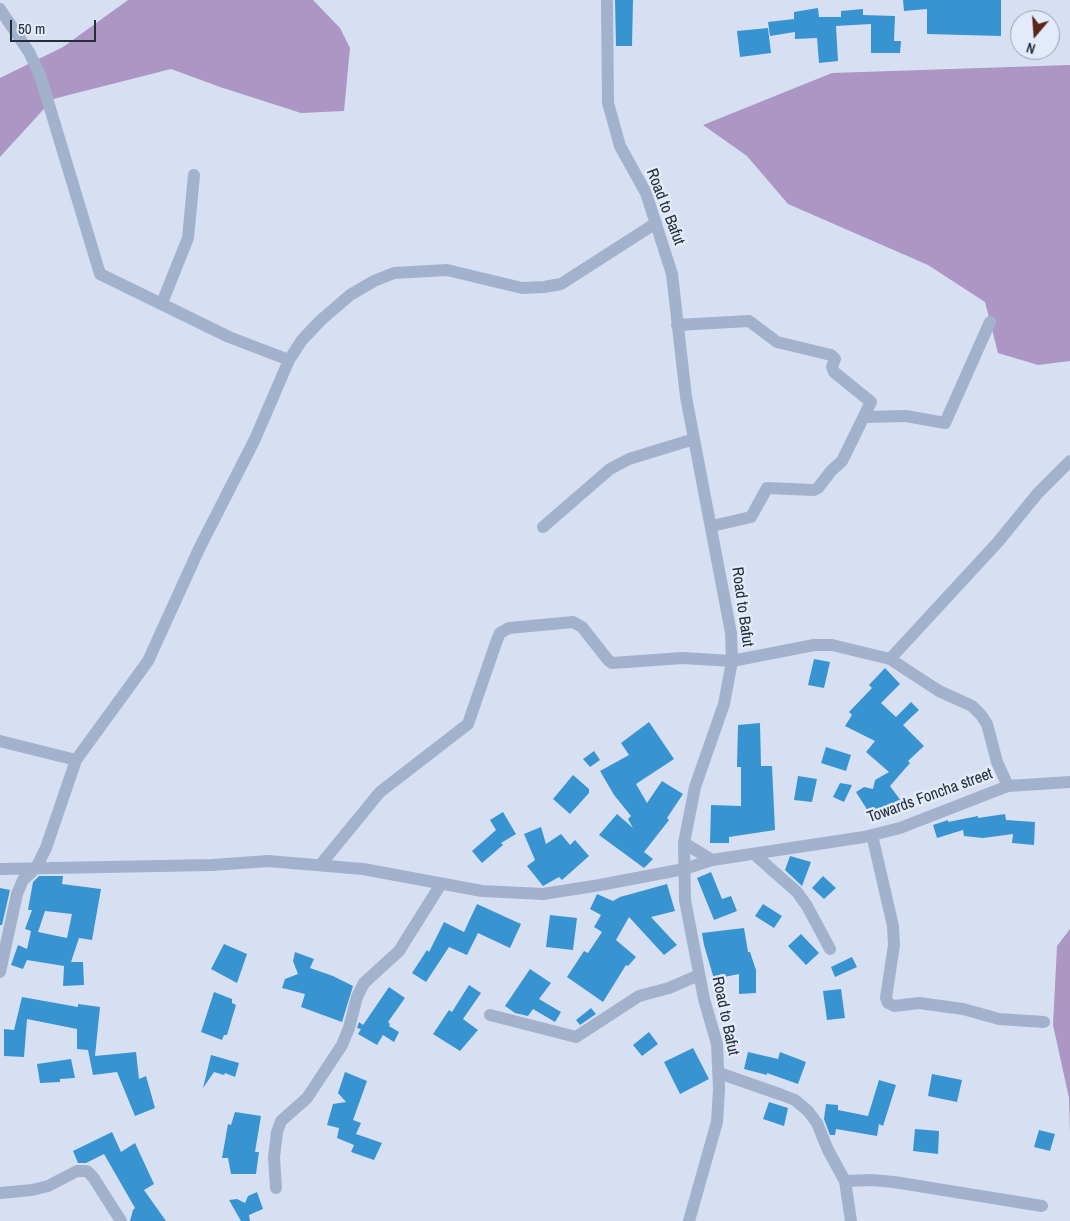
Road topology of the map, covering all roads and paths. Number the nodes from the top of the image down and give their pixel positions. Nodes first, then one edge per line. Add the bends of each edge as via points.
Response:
1 (607, 0) edge
2 (0, 9) edge
3 (194, 175) dead end
4 (656, 223) junction
5 (162, 303) junction
6 (990, 322) dead end
7 (677, 325) junction
8 (289, 360) junction
9 (865, 416) junction
10 (694, 439) junction
11 (1070, 461) edge
12 (712, 526) junction
13 (543, 527) dead end
14 (890, 659) junction
15 (732, 661) junction
16 (0, 742) edge
17 (76, 760) junction
18 (1070, 782) edge
19 (1008, 786) junction
20 (872, 835) junction
21 (684, 843) junction
22 (754, 854) junction
23 (712, 860) junction
24 (321, 864) junction
25 (36, 868) junction
26 (0, 869) edge
27 (684, 869) junction
28 (441, 884) junction
29 (830, 949) dead end
30 (0, 972) edge
31 (699, 975) junction
32 (490, 1015) dead end
33 (1044, 1022) dead end
34 (719, 1073) junction
35 (845, 1181) junction
36 (276, 1188) dead end
37 (0, 1194) edge
38 (1042, 1206) dead end
39 (121, 1221) edge
40 (689, 1221) edge
41 (852, 1221) edge

1 - 4 street, Road to Bafut via 608,104 622,151 640,178
2 - 5 street via 29,52 40,75 98,271
3 - 5 street via 188,238
4 - 7 street, Road to Bafut via 672,274
4 - 8 street via 561,284 522,288 447,270 394,273 350,295 302,340
5 - 8 street via 229,337
6 - 9 street via 946,423 906,416
7 - 9 street via 749,321 777,342 831,355 835,359 834,372 871,402
7 - 10 street, Road to Bafut
8 - 17 street via 255,439 199,549 148,661
9 - 12 street via 842,461 818,488 766,488 750,517
10 - 12 street, Road to Bafut
10 - 13 street via 629,459 610,469
11 - 14 street
12 - 15 street, Road to Bafut via 726,596
14 - 15 street via 832,645 814,645
14 - 19 street via 939,691 972,706 981,715 987,724 996,762
15 - 21 street, Road to Bafut via 724,704 695,787
15 - 24 street via 676,659 612,663 582,627 573,622 509,628 496,640 468,724 380,792
16 - 17 street
17 - 25 street via 54,830
18 - 19 street, Towards Foncha street
19 - 20 street, Towards Foncha street
20 - 22 street, Towards Foncha street
20 - 33 street via 893,926 888,1003 894,1006 920,1003 963,1009 999,1019
21 - 23 street
21 - 27 street, Road to Bafut
22 - 23 street, Towards Foncha street
22 - 29 street via 798,892
23 - 27 street, Towards Foncha street
24 - 25 street, Towards Foncha street via 268,861
24 - 28 street, Towards Foncha street
25 - 26 street, Towards Foncha street
25 - 30 street via 23,880 17,894
27 - 28 street, Towards Foncha street via 543,894 482,891
27 - 31 street, Road to Bafut via 685,900
28 - 36 street via 399,951 364,983 342,1045 307,1098 281,1121 276,1132 274,1157
31 - 32 street via 639,996 576,1037
31 - 34 street, Road to Bafut via 717,1044
34 - 35 street via 782,1094 808,1111 818,1123
34 - 40 street, Road to Bafut via 717,1122
35 - 38 street via 894,1182
35 - 41 street
37 - 39 street via 48,1186 77,1171 86,1171 94,1177

